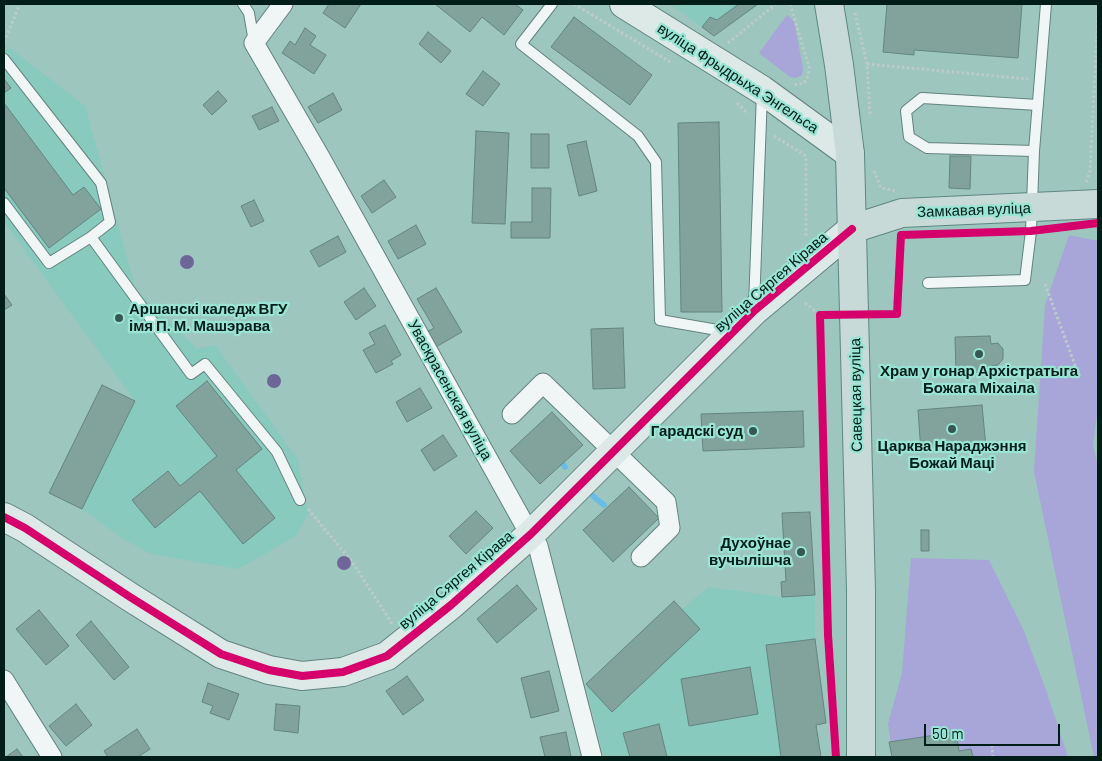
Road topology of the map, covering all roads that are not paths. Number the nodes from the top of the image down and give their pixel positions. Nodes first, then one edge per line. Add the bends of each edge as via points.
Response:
1 (243, 4) edge
2 (283, 4) edge
3 (552, 4) edge
4 (624, 4) edge
5 (829, 4) edge
6 (1046, 4) edge
7 (254, 43) junction
8 (4, 59) edge
9 (762, 90) junction
10 (1033, 105) junction
11 (1034, 151) junction
12 (850, 154) junction
13 (1089, 198) edge
14 (4, 203) edge
15 (1032, 208) junction
16 (852, 229) junction
17 (91, 236) junction
18 (928, 283) dead end
19 (754, 312) junction
20 (733, 332) junction
21 (512, 414) dead end
22 (612, 451) junction
23 (300, 500) road end
24 (4, 517) edge
25 (530, 534) junction
26 (641, 557) dead end
27 (4, 680) edge
28 (52, 757) edge
29 (592, 757) edge
30 (861, 757) edge

1 - 7 lane via 249,13
2 - 7 street
3 - 20 lane via 521,44 638,136 656,162 660,320
4 - 9 street, вуліца Фрыдрыха Энгельса
5 - 12 main road, Савецкая вуліца
6 - 10 lane
7 - 25 street, Уваскрасенская вуліца
8 - 17 lane via 101,183 110,222
9 - 12 street, вуліца Фрыдрыха Энгельса
9 - 19 lane
10 - 11 lane
10 - 11 lane via 922,98 906,110 909,137 927,148
11 - 15 lane
12 - 16 main road, Савецкая вуліца
13 - 15 main road, Замкавая вуліца
14 - 17 lane via 49,263
15 - 16 main road, Замкавая вуліца via 902,213
15 - 18 lane via 1024,280
16 - 19 street, вуліца Сяргея Кірава
16 - 30 main road, Савецкая вуліца via 861,592
17 - 23 lane via 191,374 205,364 277,452
19 - 20 street, вуліца Сяргея Кірава
20 - 22 street, вуліца Сяргея Кірава
21 - 22 street via 543,383
22 - 25 street, вуліца Сяргея Кірава
22 - 26 street via 666,502 670,528
24 - 25 street, вуліца Сяргея Кірава via 221,654 268,670 302,676 343,672 387,656 451,605
25 - 29 street, Уваскрасенская вуліца via 538,546
27 - 28 street

